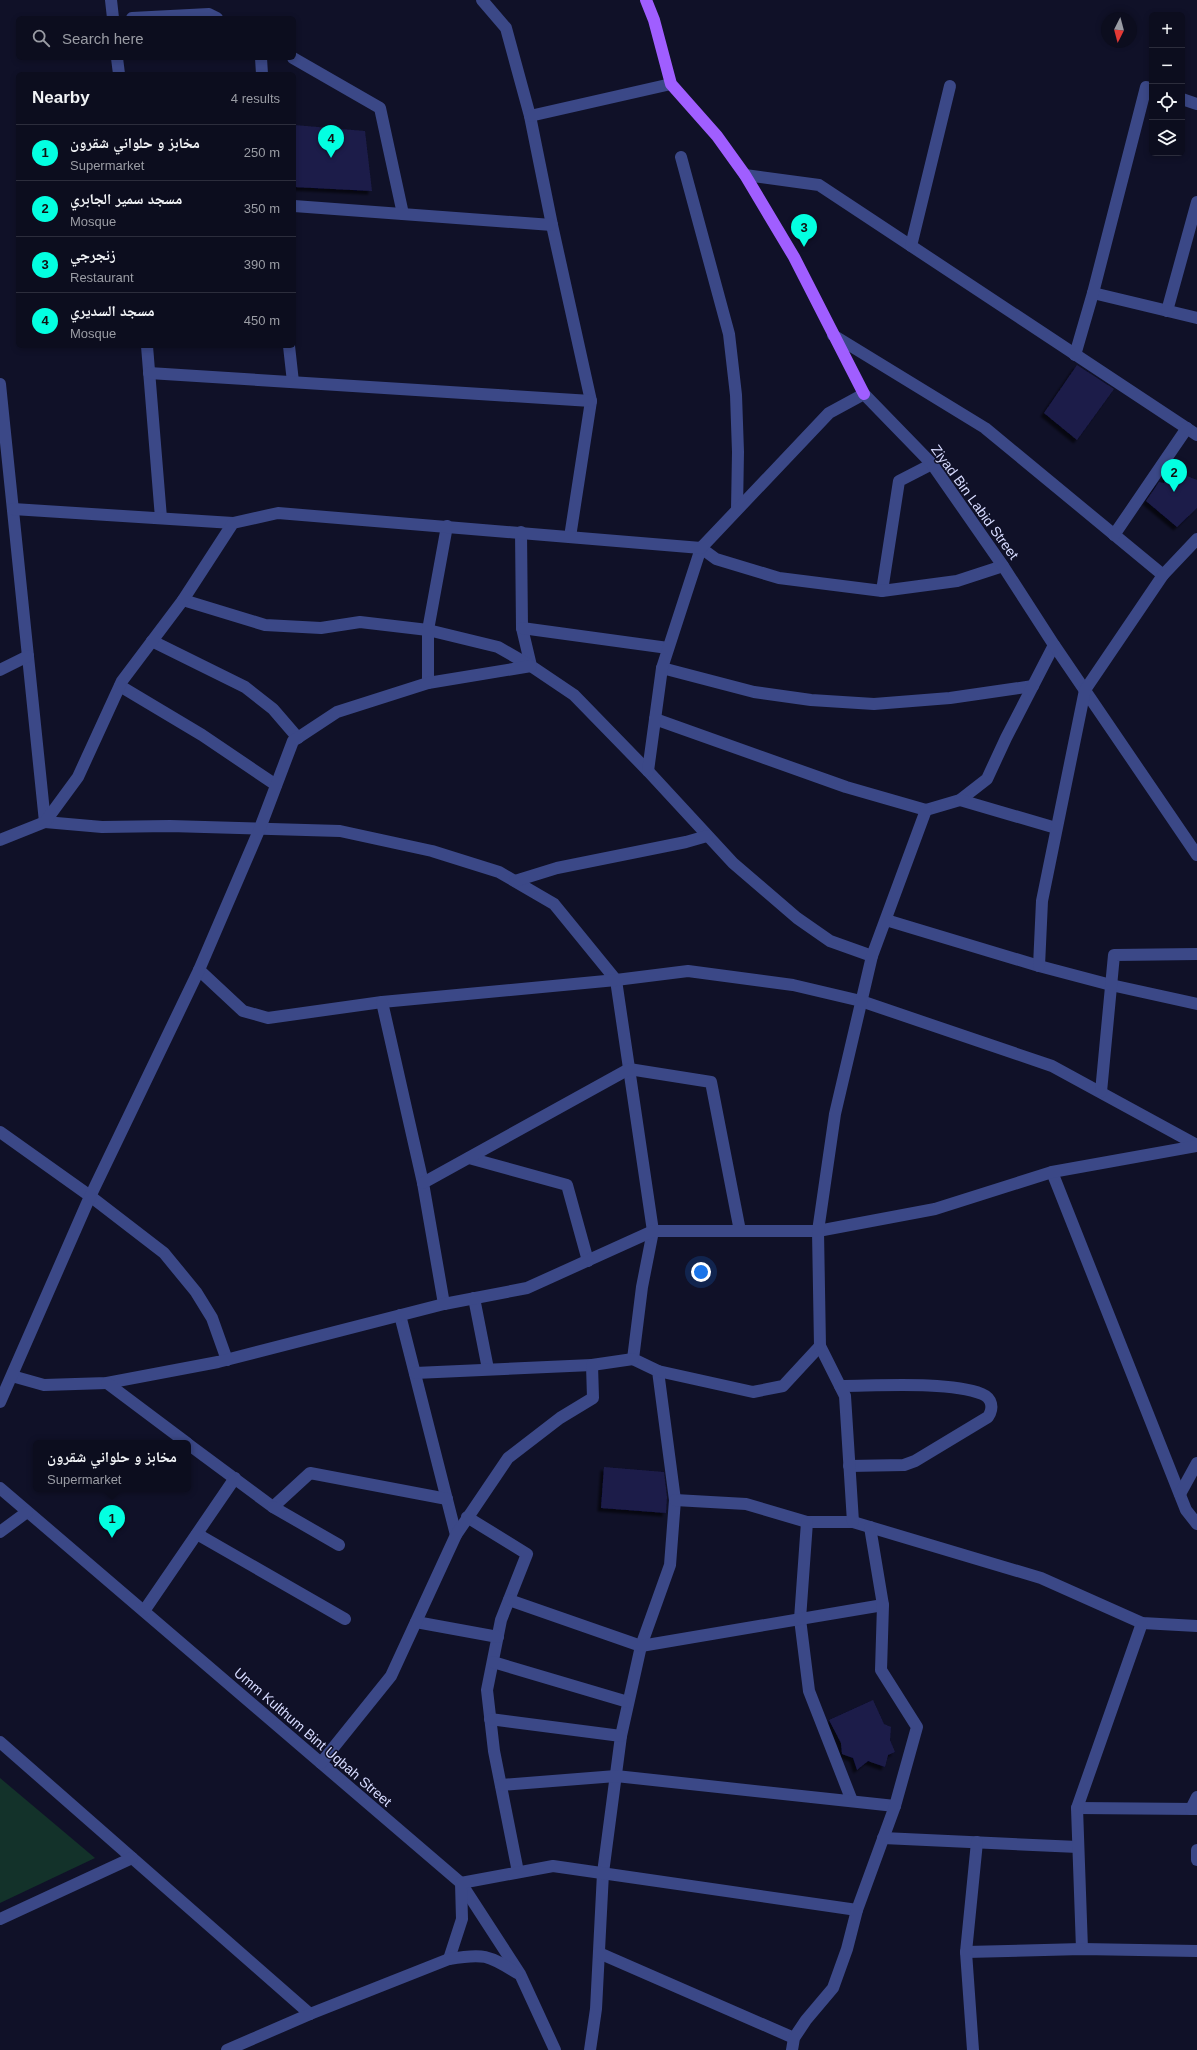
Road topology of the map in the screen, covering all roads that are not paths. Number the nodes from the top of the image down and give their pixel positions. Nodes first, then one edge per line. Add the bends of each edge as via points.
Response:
1 (110, 0) edge
2 (482, 0) edge
3 (646, 0) edge
4 (113, 16) edge
5 (170, 16) edge
6 (213, 16) edge
7 (117, 60) edge
8 (261, 60) edge
9 (296, 60) edge
10 (119, 72) edge
11 (262, 72) edge
12 (671, 84) junction
13 (950, 86) dead end
14 (1149, 88) edge
15 (1185, 100) edge
16 (1197, 104) edge
17 (530, 116) junction
18 (681, 157) dead end
19 (745, 175) junction
20 (1197, 202) edge
21 (296, 206) edge
22 (403, 214) junction
23 (1195, 217) edge
24 (552, 224) junction
25 (911, 246) junction
26 (1093, 293) junction
27 (1167, 311) junction
28 (1197, 318) edge
29 (833, 335) junction
30 (146, 348) edge
31 (289, 348) edge
32 (1075, 355) junction
33 (149, 373) junction
34 (293, 382) junction
35 (0, 384) edge
36 (864, 394) junction
37 (591, 401) junction
38 (1192, 432) edge
39 (932, 464) junction
40 (13, 509) junction
41 (737, 509) junction
42 (161, 518) junction
43 (233, 523) junction
44 (447, 526) junction
45 (521, 532) junction
46 (1114, 535) junction
47 (570, 537) junction
48 (1197, 539) edge
49 (701, 548) junction
50 (1003, 566) junction
51 (1163, 575) junction
52 (882, 592) junction
53 (183, 600) junction
54 (522, 628) junction
55 (428, 630) junction
56 (152, 641) junction
57 (1054, 645) junction
58 (668, 648) junction
59 (28, 656) junction
60 (531, 666) junction
61 (662, 668) junction
62 (0, 670) edge
63 (428, 683) junction
64 (120, 686) junction
65 (1033, 686) junction
66 (1085, 690) junction
67 (654, 719) junction
68 (298, 738) junction
69 (648, 771) junction
70 (276, 785) junction
71 (960, 800) junction
72 (926, 810) junction
73 (45, 822) junction
74 (260, 828) junction
75 (1056, 828) junction
76 (707, 836) junction
77 (0, 840) edge
78 (1197, 855) edge
79 (515, 881) junction
80 (886, 920) junction
81 (1197, 954) edge
82 (872, 956) junction
83 (1039, 966) junction
84 (199, 970) junction
85 (616, 980) junction
86 (1111, 985) junction
87 (861, 1001) junction
88 (382, 1002) junction
89 (1197, 1004) edge
90 (629, 1069) junction
91 (1101, 1092) junction
92 (0, 1132) edge
93 (1197, 1145) edge
94 (469, 1158) junction
95 (1052, 1172) junction
96 (423, 1183) junction
97 (90, 1196) junction
98 (653, 1231) junction
99 (740, 1231) junction
100 (818, 1231) junction
101 (588, 1261) junction
102 (474, 1298) junction
103 (444, 1304) junction
104 (400, 1315) junction
105 (820, 1346) junction
106 (632, 1359) junction
107 (227, 1360) junction
108 (592, 1365) junction
109 (488, 1369) junction
110 (658, 1371) junction
111 (415, 1373) junction
112 (12, 1376) junction
113 (107, 1383) junction
114 (840, 1386) junction
115 (0, 1402) edge
116 (184, 1440) edge
117 (191, 1445) edge
118 (1197, 1463) edge
119 (850, 1466) junction
120 (235, 1478) junction
121 (0, 1488) edge
122 (1180, 1494) junction
123 (447, 1500) junction
124 (675, 1500) junction
125 (273, 1507) junction
126 (27, 1512) junction
127 (467, 1517) junction
128 (807, 1522) junction
129 (853, 1522) junction
130 (1197, 1524) edge
131 (870, 1526) junction
132 (0, 1532) edge
133 (197, 1534) junction
134 (456, 1535) junction
135 (340, 1545) dead end
136 (509, 1600) junction
137 (883, 1605) junction
138 (144, 1611) junction
139 (345, 1619) dead end
140 (800, 1619) junction
141 (416, 1622) junction
142 (1142, 1623) junction
143 (1197, 1626) edge
144 (498, 1637) junction
145 (642, 1646) junction
146 (493, 1662) junction
147 (628, 1702) junction
148 (490, 1719) junction
149 (621, 1736) junction
150 (0, 1742) edge
151 (321, 1763) junction
152 (616, 1776) junction
153 (501, 1785) junction
154 (1197, 1797) edge
155 (852, 1801) junction
156 (895, 1806) junction
157 (1077, 1808) junction
158 (1194, 1809) edge
159 (883, 1838) junction
160 (977, 1842) junction
161 (1078, 1847) junction
162 (1197, 1850) edge
163 (132, 1858) junction
164 (1197, 1860) edge
165 (518, 1872) junction
166 (603, 1873) junction
167 (461, 1883) junction
168 (858, 1910) junction
169 (0, 1919) edge
170 (1082, 1949) junction
171 (1197, 1951) edge
172 (966, 1952) junction
173 (599, 1953) junction
174 (449, 1959) junction
175 (520, 1974) junction
176 (310, 2014) junction
177 (794, 2038) junction
178 (227, 2050) edge
179 (555, 2050) edge
180 (590, 2050) edge
181 (792, 2050) edge
182 (973, 2050) edge

1 - 4 street
2 - 17 street via 506,28
3 - 12 main road, Ziyad Bin Labid Street
5 - 6 street
7 - 10 street
8 - 11 street
9 - 22 street via 380,108
12 - 17 street
12 - 19 main road, Ziyad Bin Labid Street via 717,136
13 - 25 street
14 - 26 street via 1146,87
15 - 16 street
17 - 24 street
18 - 41 street via 729,334 736,395
19 - 25 street via 819,185
19 - 29 main road, Ziyad Bin Labid Street via 794,257
20 - 23 street
21 - 22 street
22 - 24 street
23 - 27 street
24 - 37 street
25 - 32 street
26 - 27 street
26 - 32 street
27 - 28 street
29 - 36 main road, Ziyad Bin Labid Street
29 - 46 street via 985,428
30 - 33 street
31 - 34 street
32 - 38 street
33 - 34 street
33 - 42 street
34 - 37 street
35 - 40 street
36 - 39 street, Ziyad Bin Labid Street
36 - 41 street via 829,413
37 - 47 street
38 - 46 street
39 - 50 street, Ziyad Bin Labid Street
39 - 52 street via 899,481
40 - 42 street
40 - 59 street
41 - 49 street
42 - 43 street
43 - 44 street via 278,513
43 - 53 street
44 - 45 street
44 - 55 street
45 - 47 street
45 - 54 street
46 - 51 street
47 - 49 street
48 - 51 street
49 - 52 street via 716,559 779,578
49 - 58 street
50 - 52 street via 957,581
50 - 57 street, Ziyad Bin Labid Street
51 - 66 street
53 - 55 street via 265,625 320,628 360,622
53 - 56 street
54 - 58 street
54 - 60 street
55 - 60 street via 498,647
55 - 63 street
56 - 64 street
56 - 68 street via 245,687 273,709
57 - 65 street
57 - 66 street, Ziyad Bin Labid Street
58 - 61 street
59 - 62 street
59 - 73 street
60 - 63 street
60 - 69 street via 574,695
61 - 65 street via 754,692 811,700 874,704 950,698
61 - 67 street
63 - 68 street via 337,712
64 - 70 street via 202,735
64 - 73 street via 78,777
65 - 71 street via 987,779
66 - 75 street
66 - 78 street, Ziyad Bin Labid Street
67 - 69 street
67 - 72 street via 846,787
68 - 70 street via 293,741
69 - 76 street
70 - 74 street
71 - 72 street
71 - 75 street
72 - 80 street
73 - 74 street via 102,827
73 - 77 street
74 - 79 street via 340,831 432,851 499,872
74 - 84 street
75 - 83 street via 1042,901
76 - 79 street via 557,868
76 - 82 street via 733,863 797,918 830,941
79 - 85 street via 554,904
80 - 82 street
80 - 83 street
81 - 86 street via 1114,955
82 - 87 street
83 - 86 street
84 - 88 street via 243,1011 268,1018
84 - 97 street
85 - 87 street via 688,971 793,985
85 - 88 street
85 - 90 street
86 - 89 street
86 - 91 street
87 - 91 street via 1052,1066
87 - 100 street via 835,1114
88 - 96 street
90 - 94 street
90 - 98 street
90 - 99 street via 712,1082
91 - 93 street
92 - 97 street
93 - 95 street
94 - 96 street
94 - 101 street via 568,1185
95 - 100 street via 935,1209
95 - 122 street
96 - 103 street
97 - 107 street via 164,1253 181,1272 212,1318
97 - 112 street
98 - 99 street
98 - 101 street
98 - 106 street
99 - 100 street
100 - 105 street
101 - 102 street via 527,1288
102 - 103 street
102 - 109 street
103 - 104 street
104 - 107 street
104 - 111 street
105 - 110 street via 783,1386 753,1392
105 - 114 street
106 - 108 street
106 - 110 street
107 - 113 street
108 - 109 street
108 - 127 street via 593,1398 560,1418 508,1458
109 - 111 street
110 - 124 street
111 - 123 street
112 - 113 street via 44,1385
112 - 115 street
113 - 116 street
114 - 119 street via 845,1396
114 - 119 street via 951,1388 982,1394 991,1403 988,1417 916,1462 904,1465
117 - 120 street
118 - 122 street
119 - 129 street
120 - 125 street
120 - 133 street
121 - 126 street, Umm Kulthum Bint Uqbah Street
122 - 130 street via 1186,1510
123 - 125 street via 310,1473
123 - 134 street
124 - 128 street via 746,1504
124 - 145 street via 670,1565
125 - 135 street
126 - 132 street
126 - 138 street, Umm Kulthum Bint Uqbah Street
127 - 134 street
127 - 136 street via 527,1554
128 - 129 street
128 - 140 street
129 - 131 street
131 - 137 street
131 - 142 street via 1041,1578
133 - 138 street
133 - 139 street
134 - 141 street
136 - 144 street
136 - 145 street
137 - 140 street
137 - 156 street via 881,1670 917,1727
138 - 151 street, Umm Kulthum Bint Uqbah Street
140 - 145 street
140 - 155 street via 809,1691
141 - 144 street
141 - 151 street via 391,1676
142 - 143 street
142 - 157 street
144 - 146 street
145 - 147 street
146 - 147 street
146 - 148 street via 487,1690
147 - 149 street
148 - 149 street
148 - 153 street
149 - 152 street
150 - 163 street
151 - 167 street, Umm Kulthum Bint Uqbah Street
152 - 153 street
152 - 155 street
152 - 166 street
153 - 165 street
154 - 158 street
155 - 156 street
156 - 159 street
157 - 158 street
157 - 161 street
159 - 160 street
159 - 168 street
160 - 161 street
160 - 172 street
161 - 170 street
162 - 164 street
163 - 169 street
163 - 176 street
165 - 166 street via 553,1866
165 - 167 street
166 - 168 street
166 - 173 street
167 - 174 street via 462,1918
167 - 175 street, Umm Kulthum Bint Uqbah Street
168 - 177 street via 833,1988
170 - 171 street
170 - 172 street
172 - 182 street
173 - 177 street
173 - 180 street via 596,2010
174 - 175 street via 473,1955 492,1958
174 - 176 street
175 - 179 street, Umm Kulthum Bint Uqbah Street
176 - 178 street
177 - 181 street

